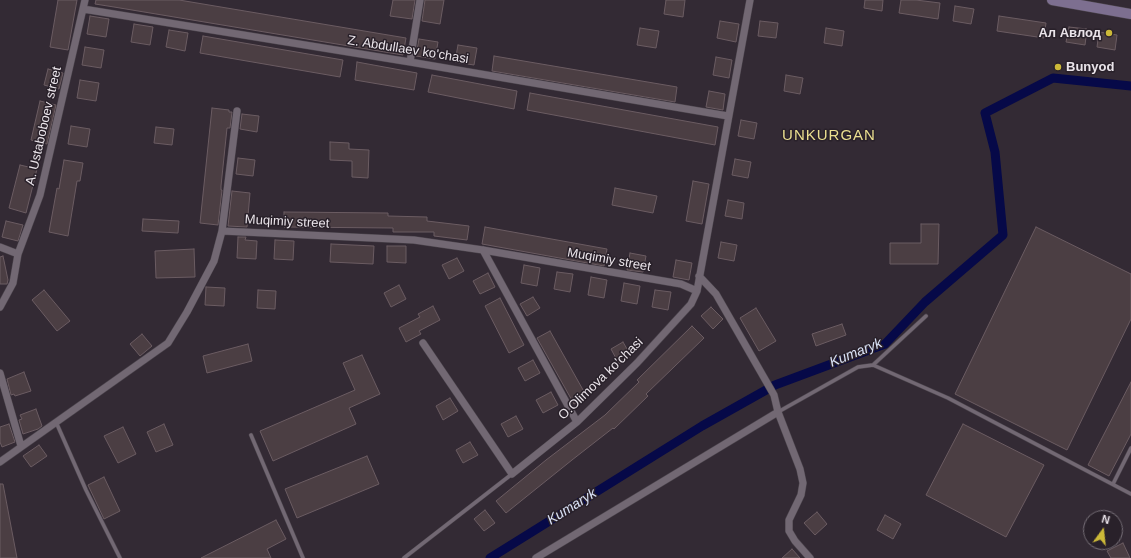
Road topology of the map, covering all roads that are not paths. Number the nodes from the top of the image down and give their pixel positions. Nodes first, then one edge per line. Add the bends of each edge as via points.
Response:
1 (85, 0) edge
2 (420, 0) edge
3 (750, 0) edge
4 (1052, 0) edge
5 (83, 9) junction
6 (1131, 14) edge
7 (410, 62) junction
8 (236, 111) dead end
9 (728, 116) junction
10 (222, 231) junction
11 (0, 247) edge
12 (483, 250) junction
13 (18, 254) junction
14 (699, 276) junction
15 (697, 291) junction
16 (0, 307) edge
17 (926, 316) dead end
18 (423, 343) dead end
19 (873, 366) junction
20 (0, 373) edge
21 (778, 412) junction
22 (56, 422) junction
23 (577, 422) junction
24 (251, 435) dead end
25 (21, 446) junction
26 (1131, 448) edge
27 (0, 462) edge
28 (512, 474) junction
29 (1113, 484) junction
30 (1131, 494) edge
31 (120, 558) edge
32 (303, 558) edge
33 (404, 558) edge
34 (536, 558) edge
35 (810, 558) edge

1 - 5 street, A. Ustaboboev street
2 - 7 street
3 - 9 street
4 - 6 main road
5 - 7 street, Z. Abdullaev ko'chasi
5 - 13 street, A. Ustaboboev street via 40,195
7 - 9 street, Z. Abdullaev ko'chasi
8 - 10 street
9 - 14 street
10 - 12 street, Muqimiy street via 414,240
10 - 22 street via 214,260 168,343
11 - 13 street
12 - 15 street, Muqimiy street via 681,284
12 - 23 street
13 - 16 street, A. Ustaboboev street via 12,283
14 - 15 street
14 - 21 street via 716,294 766,379 774,395
15 - 23 street, O.Olimova ko'chasi via 691,304 637,363
17 - 19 lane
18 - 28 street
19 - 21 lane via 858,367
19 - 29 lane via 948,398
20 - 25 street
21 - 34 street
21 - 35 street via 803,483 801,495 789,520 789,531
22 - 25 street
22 - 31 lane
23 - 28 street, O.Olimova ko'chasi
24 - 32 lane
25 - 27 street
26 - 29 lane
28 - 33 lane
29 - 30 lane

